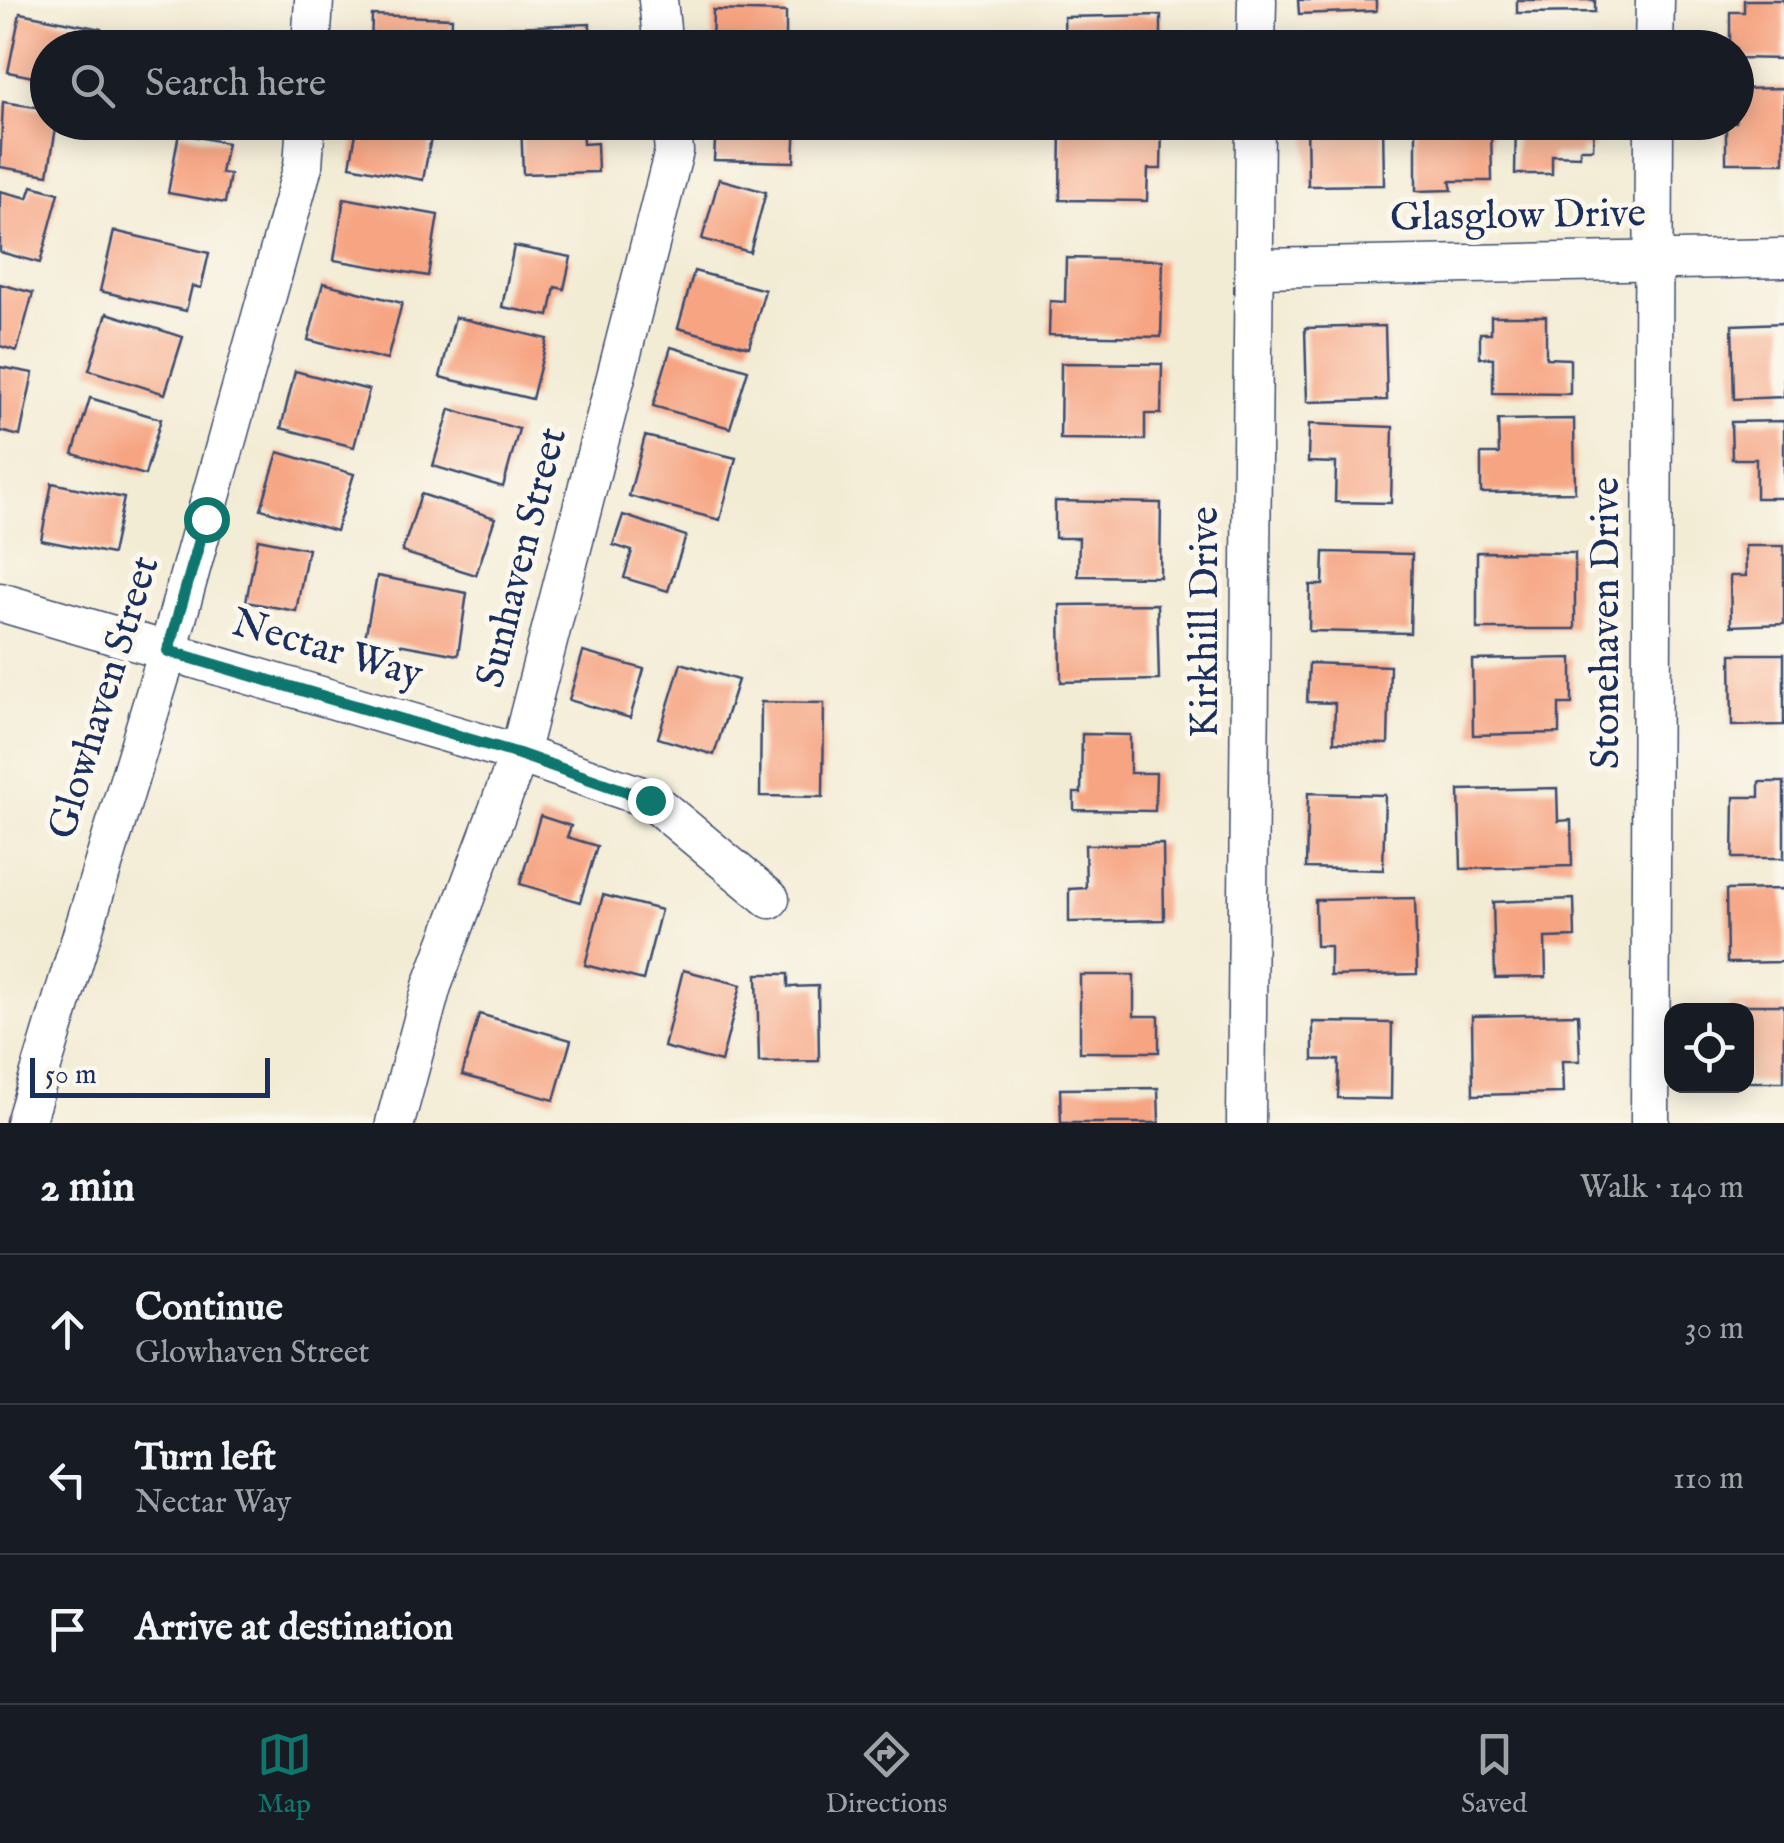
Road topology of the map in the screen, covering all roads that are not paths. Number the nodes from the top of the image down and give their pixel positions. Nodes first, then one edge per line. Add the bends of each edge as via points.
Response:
1 (314, 0) edge
2 (658, 0) edge
3 (1256, 0) edge
4 (1654, 0) edge
5 (312, 30) edge
6 (661, 30) edge
7 (1256, 30) edge
8 (1654, 30) edge
9 (305, 140) edge
10 (673, 140) edge
11 (1255, 140) edge
12 (1654, 140) edge
13 (1653, 258) junction
14 (1784, 258) edge
15 (1254, 268) junction
16 (0, 602) edge
17 (168, 651) junction
18 (519, 754) junction
19 (770, 900) dead end
20 (25, 1123) edge
21 (395, 1123) edge
22 (1246, 1123) edge
23 (1650, 1123) edge

1 - 5 street
2 - 6 street
3 - 7 street
4 - 8 street
9 - 17 street, Glowhaven Street via 303,166
10 - 18 street, Sunhaven Street
11 - 15 street, Kirkhill Drive
12 - 13 street, Stonehaven Drive
13 - 14 street, Glasglow Drive
13 - 15 street, Glasglow Drive
13 - 23 street, Stonehaven Drive
15 - 22 street, Kirkhill Drive
16 - 17 street, Nectar Way
17 - 18 street, Nectar Way
17 - 20 street, Glowhaven Street
18 - 19 street, Nectar Way via 650,800
18 - 21 street, Sunhaven Street via 432,986

